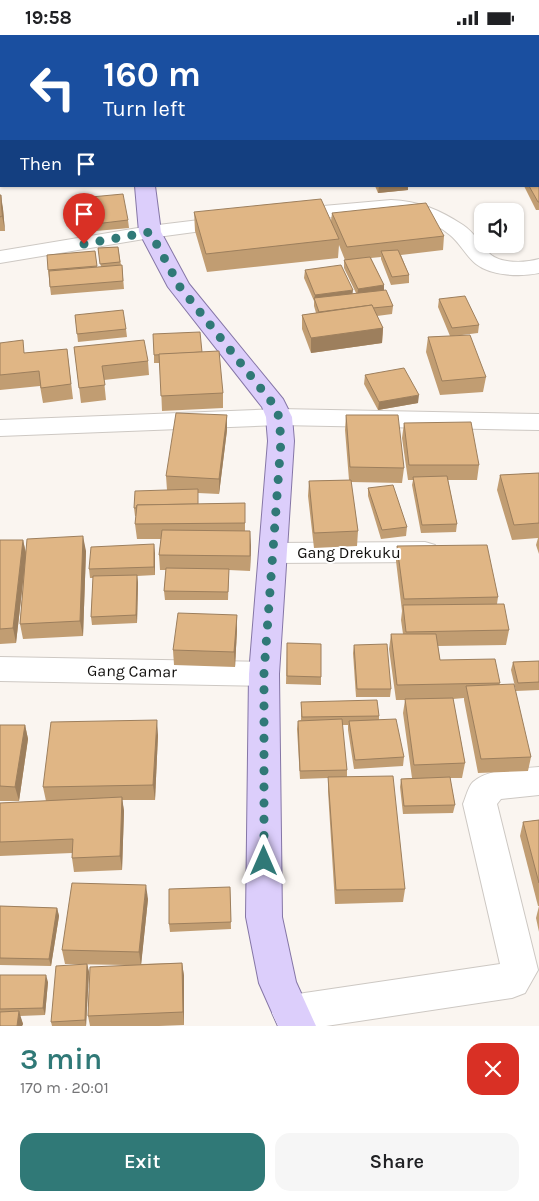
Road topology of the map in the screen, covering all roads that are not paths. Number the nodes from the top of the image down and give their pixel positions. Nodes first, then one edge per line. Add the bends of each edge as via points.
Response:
1 (145, 187) edge
2 (150, 232) junction
3 (0, 257) edge
4 (539, 266) edge
5 (279, 417) junction
6 (539, 422) edge
7 (0, 429) edge
8 (425, 552) edge
9 (273, 553) junction
10 (0, 669) edge
11 (264, 673) junction
12 (539, 781) edge
13 (294, 1020) edge

1 - 2 main road
2 - 3 street
2 - 4 street via 261,218 410,207 428,213 458,231 484,260 500,267
2 - 5 main road via 180,287 264,391
5 - 6 street
5 - 7 street
5 - 9 main road via 281,441
8 - 9 street, Gang Drekuku
9 - 11 main road
10 - 11 street, Gang Camar
11 - 13 main road via 264,917 278,983
12 - 13 street via 495,786 484,793 480,804 520,970 512,980

